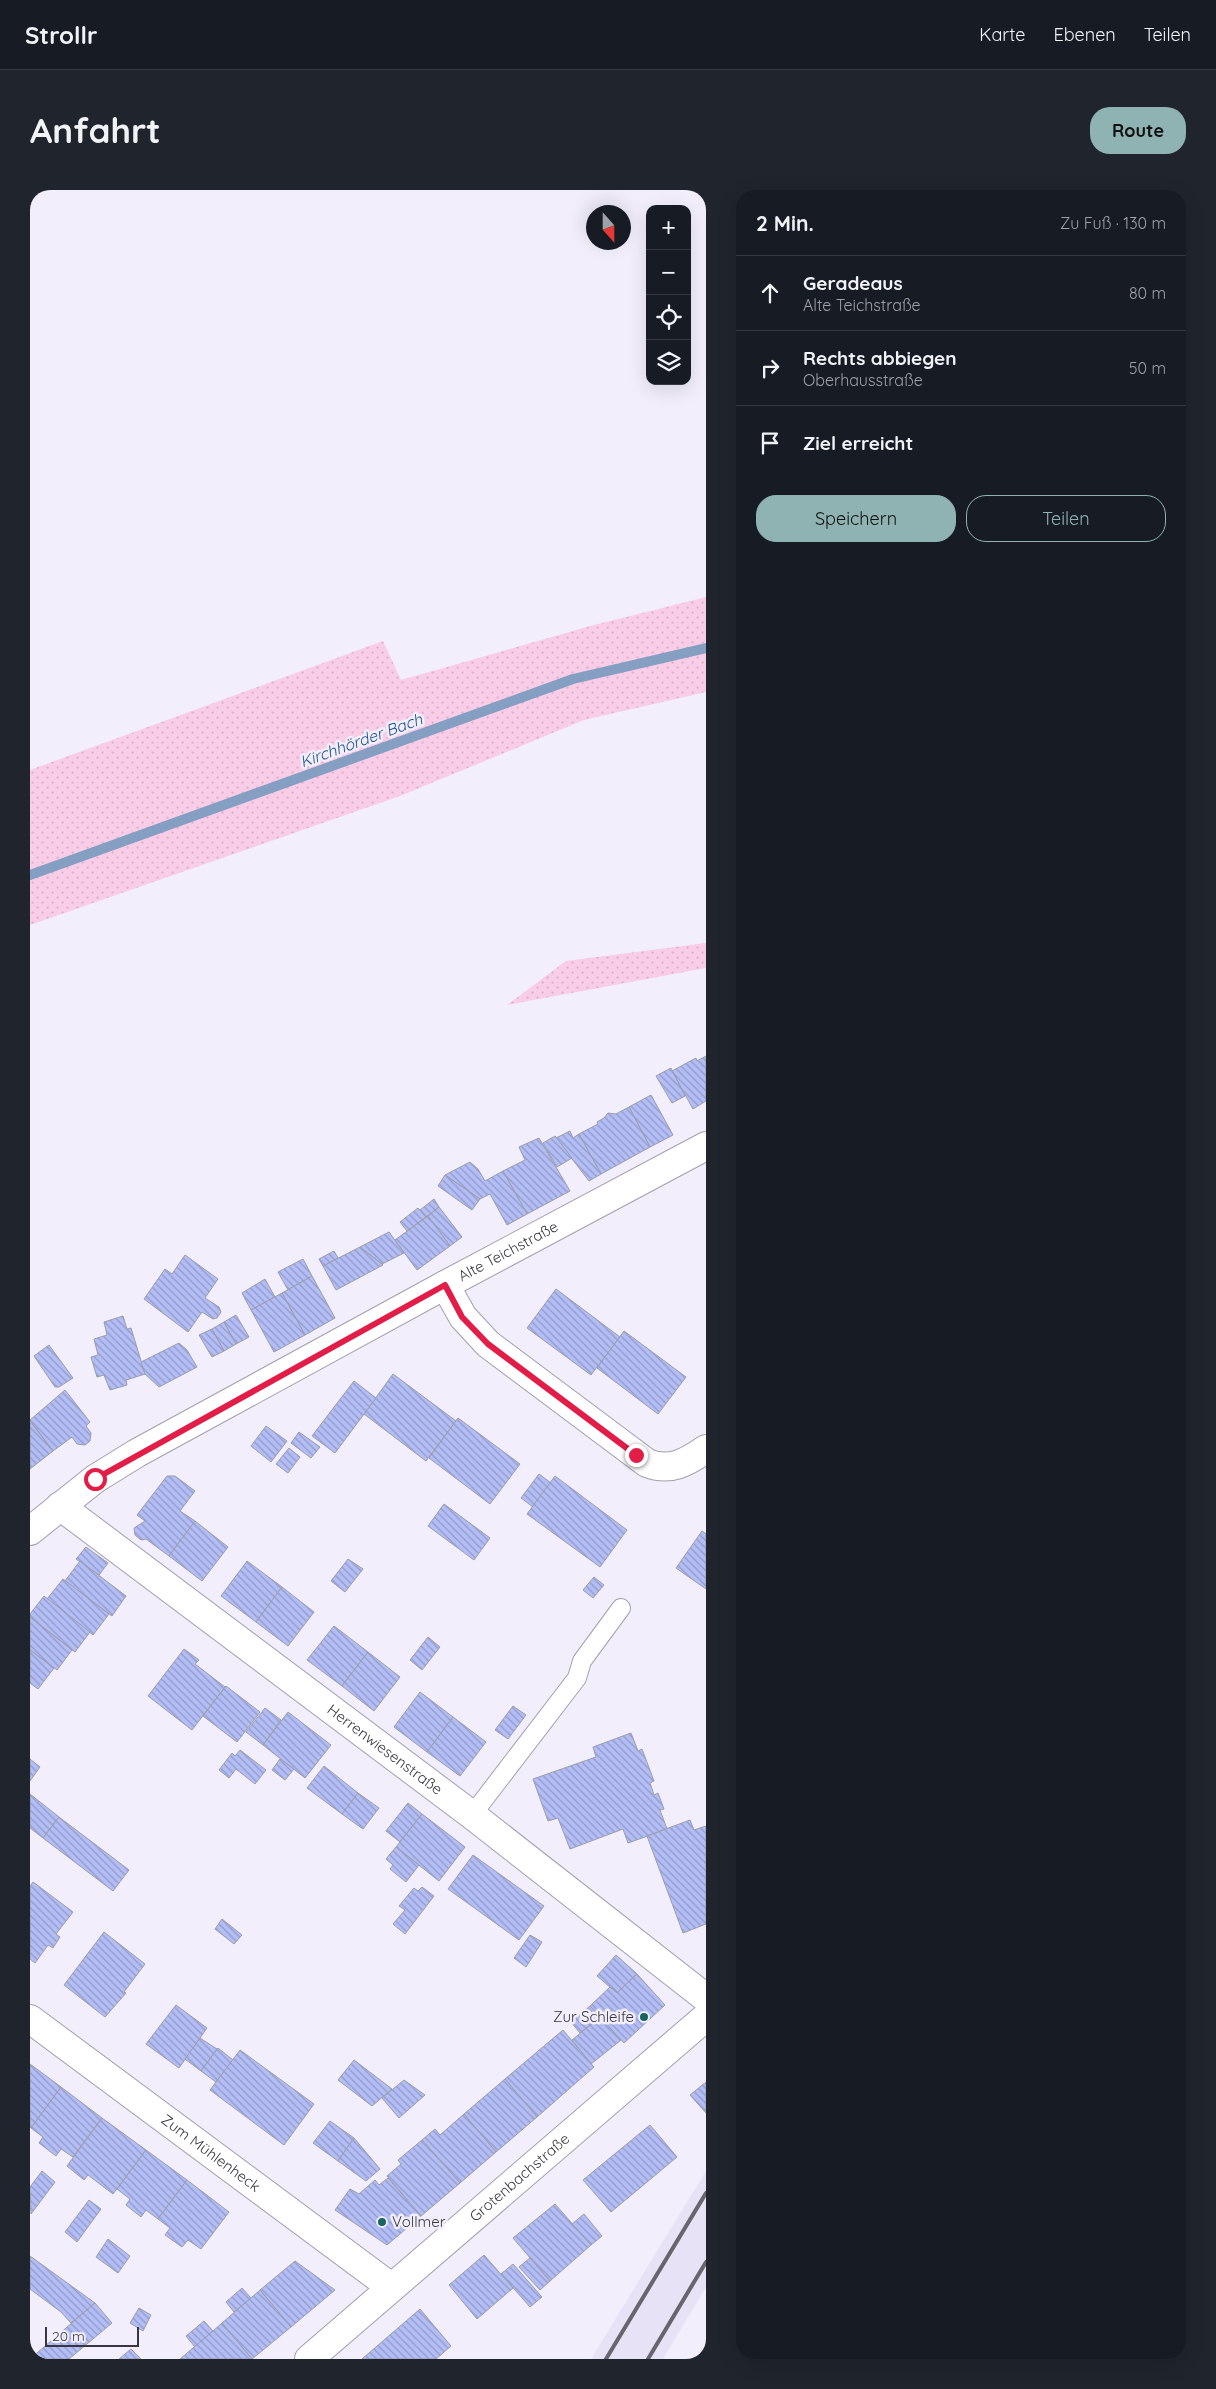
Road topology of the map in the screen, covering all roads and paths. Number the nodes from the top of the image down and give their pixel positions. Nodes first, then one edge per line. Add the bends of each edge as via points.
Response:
1 (706, 1146) edge
2 (445, 1285) junction
3 (706, 1449) edge
4 (60, 1506) junction
5 (30, 1532) edge
6 (621, 1608) dead end
7 (472, 1815) junction
8 (706, 1998) edge
9 (706, 2017) edge
10 (30, 2019) edge
11 (391, 2287) junction
12 (309, 2359) edge

1 - 2 street, Alte Teichstraße
2 - 3 street via 462,1317 488,1344 646,1463 659,1468 673,1467
2 - 4 street, Alte Teichstraße via 137,1454 95,1479
4 - 5 street, Alte Teichstraße
4 - 7 street, Herrenwiesenstraße
6 - 7 lane via 582,1661 577,1678
7 - 8 street, Herrenwiesenstraße
9 - 11 street, Grotenbachstraße
10 - 11 street, Zum Mühlenheck
11 - 12 street, Grotenbachstraße

